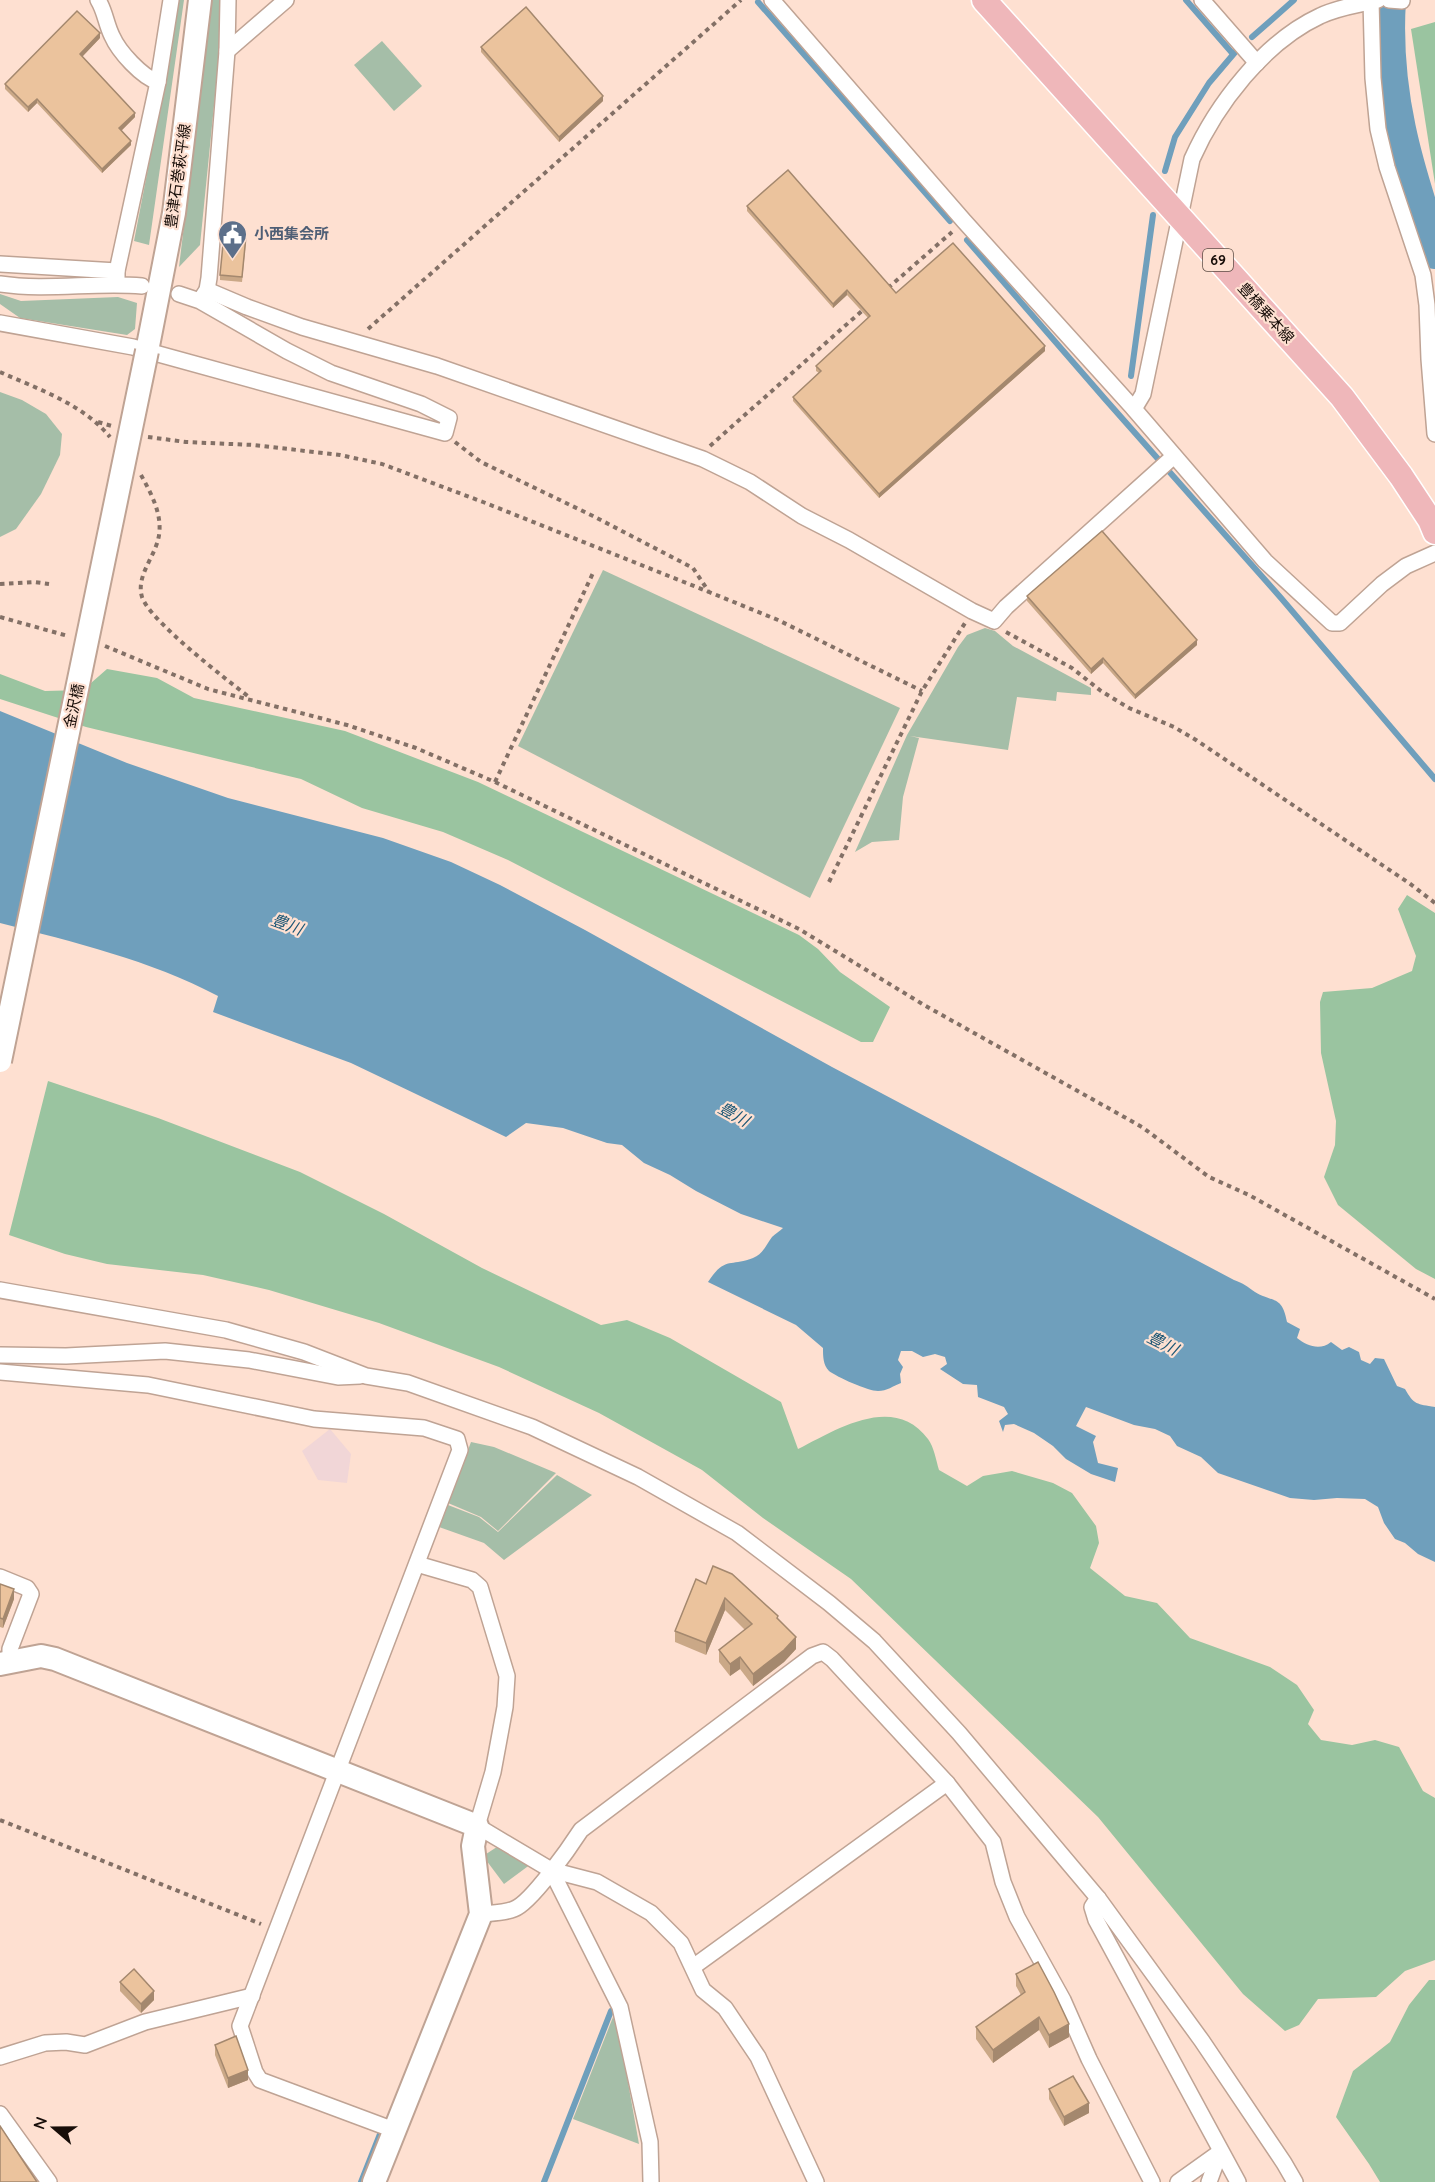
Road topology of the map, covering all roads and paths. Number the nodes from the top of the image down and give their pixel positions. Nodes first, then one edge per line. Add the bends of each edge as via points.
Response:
1 (99, 0) edge
2 (171, 0) edge
3 (200, 0) edge
4 (228, 0) edge
5 (286, 0) edge
6 (741, 0) edge
7 (772, 0) edge
8 (984, 0) edge
9 (1202, 0) edge
10 (1373, 0) edge
11 (227, 51) junction
12 (1257, 63) junction
13 (158, 82) junction
14 (1181, 218) junction
15 (964, 221) junction
16 (0, 264) edge
17 (117, 278) junction
18 (0, 284) edge
19 (142, 286) dead end
20 (885, 291) edge
21 (179, 294) dead end
22 (203, 296) junction
23 (867, 307) edge
24 (0, 323) edge
25 (361, 344) junction
26 (147, 351) junction
27 (0, 372) edge
28 (1134, 409) junction
29 (98, 423) junction
30 (118, 428) dead end
31 (139, 434) dead end
32 (445, 434) junction
33 (1435, 434) edge
34 (113, 440) dead end
35 (1173, 457) junction
36 (703, 459) junction
37 (135, 467) dead end
38 (1433, 520) edge
39 (1435, 553) edge
40 (593, 573) dead end
41 (0, 584) edge
42 (49, 584) dead end
43 (709, 592) junction
44 (972, 611) junction
45 (0, 617) edge
46 (994, 621) junction
47 (70, 637) dead end
48 (101, 645) dead end
49 (922, 691) junction
50 (249, 698) junction
51 (495, 783) junction
52 (829, 882) dead end
53 (1435, 903) edge
54 (0, 1061) edge
55 (0, 1290) edge
56 (1435, 1299) edge
57 (0, 1355) edge
58 (0, 1372) edge
59 (366, 1376) junction
60 (417, 1564) junction
61 (0, 1577) edge
62 (5, 1663) edge
63 (337, 1772) junction
64 (947, 1784) junction
65 (0, 1820) edge
66 (477, 1826) junction
67 (550, 1870) junction
68 (1098, 1898) junction
69 (481, 1914) junction
70 (277, 1930) junction
71 (693, 1967) junction
72 (252, 1996) junction
73 (0, 2057) edge
74 (0, 2114) edge
75 (394, 2130) junction
76 (1220, 2152) junction
77 (49, 2182) edge
78 (374, 2182) edge
79 (651, 2182) edge
80 (816, 2182) edge
81 (1152, 2182) edge
82 (1178, 2182) edge
83 (1209, 2182) edge
84 (1238, 2182) edge
85 (1295, 2182) edge

1 - 13 street via 112,37 123,53 147,79
2 - 13 street
3 - 26 main road, 豊津石巻萩平線 via 174,213
4 - 11 street
5 - 11 street
6 - 25 path via 366,331
7 - 15 street
8 - 14 main road, 豊橋乗本線 / 69
9 - 12 street
10 - 12 street via 1318,17
10 - 33 street via 1373,78 1378,129 1423,275
11 - 22 street via 209,278
12 - 14 street via 1232,90 1204,132 1192,159
13 - 17 street
14 - 28 street via 1143,394
14 - 38 main road, 豊橋乗本線 / 69 via 1342,397
15 - 20 path
15 - 28 street
16 - 17 street
17 - 18 street via 27,288
17 - 19 street
21 - 22 street
22 - 25 street
22 - 32 street via 286,351 331,373 421,404 449,418
23 - 36 path via 708,448
24 - 26 street
25 - 36 street via 437,366
26 - 32 street
26 - 54 main road, 金沢橋, bridge
27 - 29 path via 54,396
28 - 35 street
29 - 30 path
29 - 34 path
31 - 43 path via 186,442 340,455 382,464
32 - 43 path via 481,462 693,568
35 - 39 street via 1266,561 1332,623 1340,622 1406,566
35 - 46 street
36 - 44 street via 750,482 802,516
37 - 50 path via 160,520 158,540 141,581 141,596 148,610
40 - 51 path
41 - 42 path
43 - 49 path via 778,620
44 - 46 street
44 - 49 path
45 - 47 path
46 - 53 path via 1011,636 1072,668 1129,708 1196,740
48 - 50 path via 208,688
49 - 52 path
50 - 51 path via 416,748
51 - 56 path via 800,929 924,1005 1142,1126 1209,1177
55 - 59 street via 226,1330 304,1352
57 - 59 street via 165,1352 249,1360 338,1377
58 - 60 street via 148,1385 314,1419 424,1428 457,1438 460,1450
59 - 68 street via 408,1383 532,1427 638,1477 737,1533 874,1641 959,1733
60 - 63 street
60 - 66 street via 472,1580 480,1587 507,1676 503,1718
61 - 62 street via 27,1588 31,1594
62 - 63 main road via 41,1656 55,1659
63 - 66 main road
63 - 70 street
64 - 67 street via 824,1652 812,1656 581,1830
64 - 71 street
64 - 81 street via 993,1842 1017,1917 1063,2000 1089,2060
65 - 70 path
66 - 67 street
66 - 69 main road via 473,1846
67 - 69 street via 528,1901 514,1910
67 - 71 street via 597,1882 651,1913 681,1943
67 - 79 street via 620,2007 650,2142
68 - 76 street via 1092,1907 1096,1920
68 - 85 street via 1203,2041
69 - 75 main road
70 - 72 street
71 - 80 street via 703,1990 725,2008 758,2056
72 - 73 street via 145,2022 85,2045 45,2043
72 - 75 street via 240,2026 260,2080
74 - 77 street
75 - 78 main road
76 - 82 street
76 - 83 street
76 - 84 street

